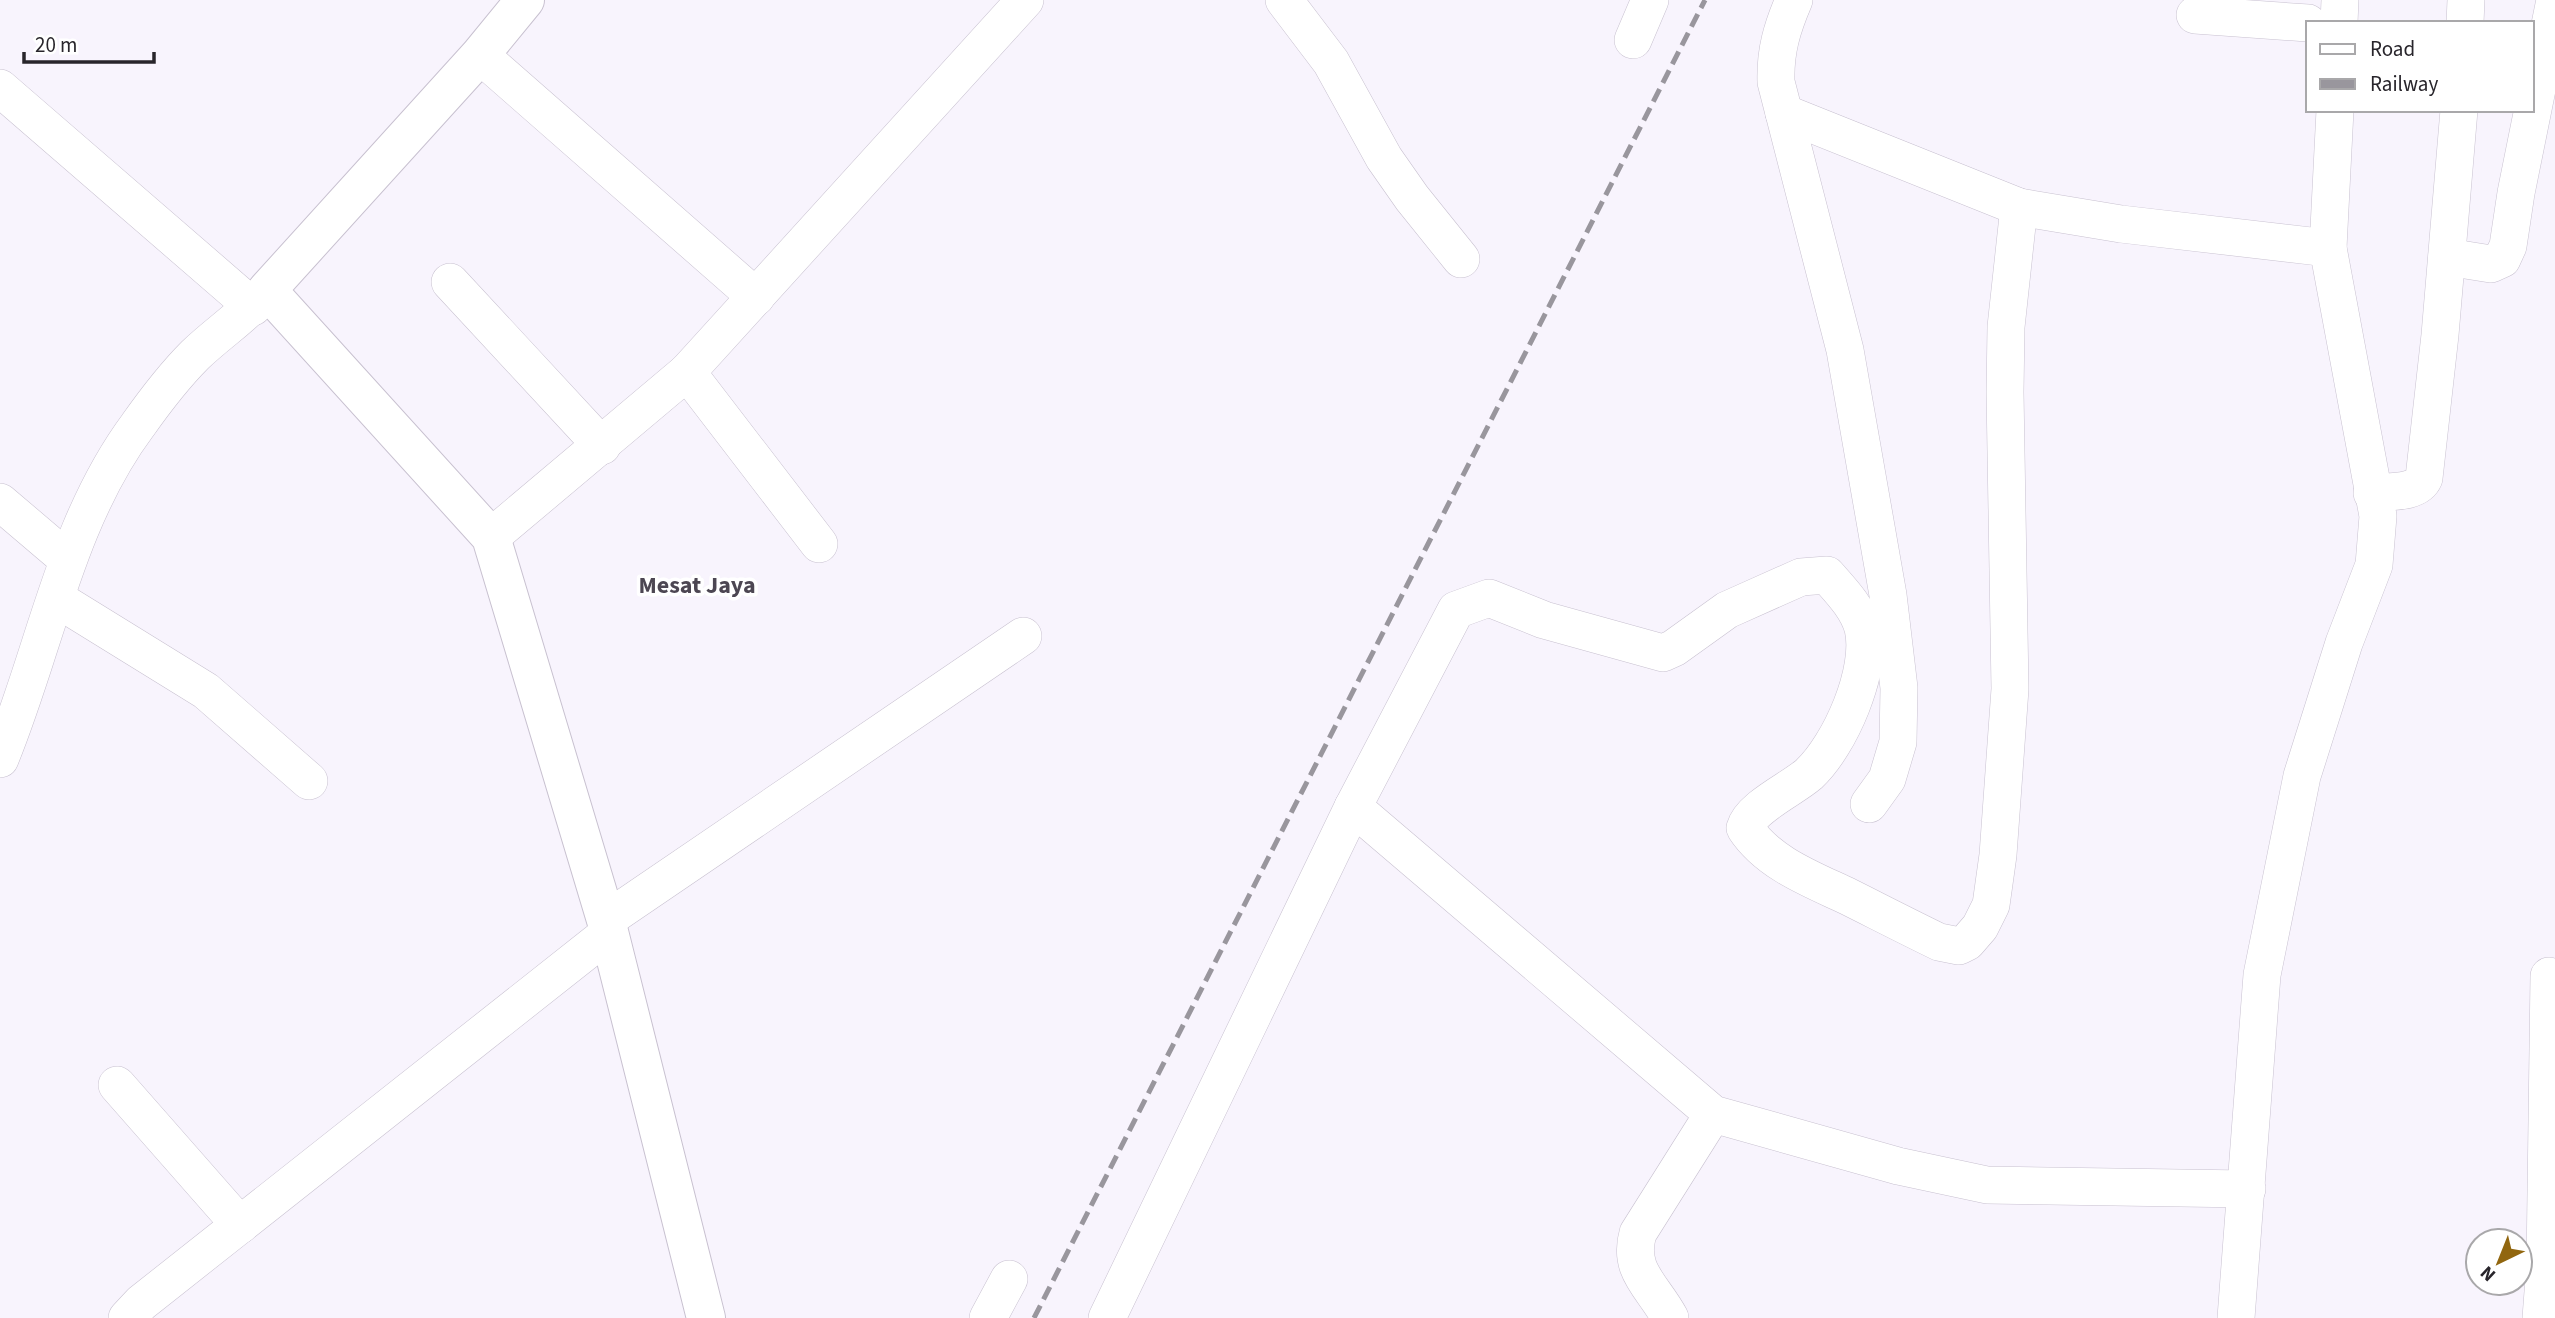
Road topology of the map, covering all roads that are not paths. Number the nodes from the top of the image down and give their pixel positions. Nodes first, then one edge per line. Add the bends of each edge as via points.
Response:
1 (525, 0) edge
2 (1025, 0) edge
3 (1284, 0) edge
4 (1650, 0) edge
5 (2340, 0) edge
6 (2466, 0) edge
7 (2555, 0) edge
8 (1791, 1) edge
9 (2195, 15) dead end
10 (2339, 21) edge
11 (2465, 21) edge
12 (2306, 23) edge
13 (1633, 40) dead end
14 (480, 55) junction
15 (0, 88) edge
16 (2534, 104) edge
17 (2335, 112) edge
18 (2459, 112) edge
19 (2532, 112) edge
20 (1784, 113) junction
21 (2025, 208) junction
22 (2328, 248) junction
23 (2447, 257) junction
24 (1461, 259) dead end
25 (450, 282) dead end
26 (756, 297) junction
27 (260, 299) junction
28 (687, 372) junction
29 (602, 446) junction
30 (2372, 493) junction
31 (0, 502) edge
32 (491, 537) junction
33 (819, 544) dead end
34 (67, 559) junction
35 (1882, 566) junction
36 (1814, 576) junction
37 (57, 599) junction
38 (1023, 636) dead end
39 (0, 759) edge
40 (309, 781) dead end
41 (1869, 804) dead end
42 (1353, 807) junction
43 (608, 927) junction
44 (2549, 976) dead end
45 (117, 1085) dead end
46 (1713, 1114) junction
47 (2247, 1189) junction
48 (240, 1224) junction
49 (1009, 1279) dead end
50 (127, 1318) edge
51 (706, 1318) edge
52 (988, 1318) edge
53 (1107, 1318) edge
54 (1671, 1318) edge
55 (2236, 1318) edge
56 (2541, 1318) edge

1 - 14 street
2 - 26 street
3 - 24 street via 1331,62 1398,178
4 - 13 street
5 - 10 street
6 - 11 street
7 - 16 street
8 - 20 street via 1775,58
9 - 12 street
14 - 26 street
14 - 27 street
15 - 27 street
17 - 22 street
18 - 23 street
19 - 23 street via 2502,259 2491,264
20 - 21 street
20 - 35 street via 1845,350
21 - 22 street
21 - 36 street via 2006,327 2010,689 1998,855 1991,905 1980,927 1959,946 1939,942 1801,874 1764,850 1745,828 1753,815 1824,758 1860,678 1866,650 1863,628 1849,600
22 - 30 street
23 - 30 street via 2424,478 2416,488
25 - 29 street
26 - 28 street
27 - 32 street
27 - 34 street via 195,355 137,425 99,486
28 - 29 street
28 - 33 street
29 - 32 street
30 - 47 street via 2378,516 2374,565 2302,776 2262,975
31 - 34 street
32 - 43 street
34 - 37 street
35 - 36 street
35 - 41 street via 1899,688 1898,742 1887,779
36 - 42 street via 1727,610 1662,653 1544,620 1489,598 1456,610
37 - 39 street
37 - 40 street via 206,691
38 - 43 street
42 - 46 street
42 - 53 street
43 - 48 street
43 - 51 street
44 - 56 street
45 - 48 street
46 - 47 street via 1898,1166 1987,1185
46 - 54 street via 1638,1233 1634,1248 1636,1265
47 - 55 street
48 - 50 street
49 - 52 street

